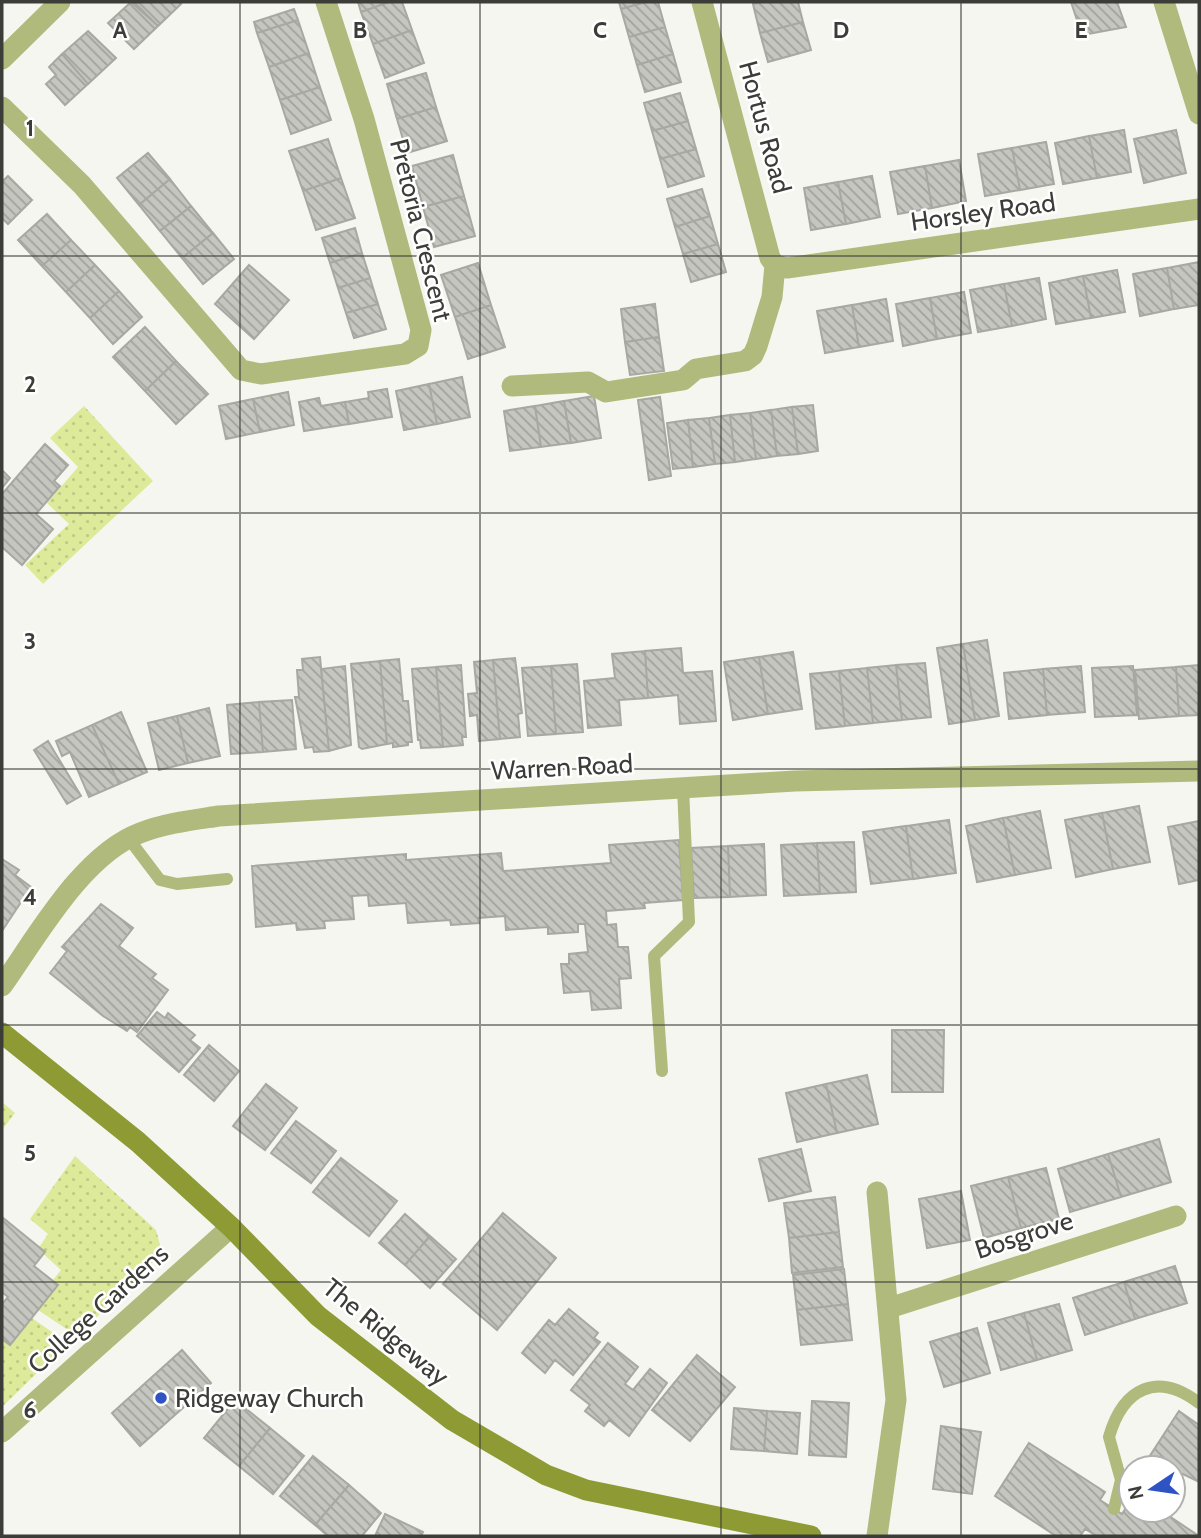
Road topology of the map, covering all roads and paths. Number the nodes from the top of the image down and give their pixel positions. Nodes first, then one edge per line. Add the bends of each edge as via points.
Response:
1 (60, 2) edge
2 (326, 2) edge
3 (702, 2) edge
4 (1164, 2) edge
5 (2, 59) edge
6 (2, 107) edge
7 (1199, 114) edge
8 (1199, 209) edge
9 (775, 265) junction
10 (512, 386) dead end
11 (1199, 771) edge
12 (683, 788) junction
13 (129, 839) junction
14 (227, 879) dead end
15 (2, 986) edge
16 (2, 1033) edge
17 (662, 1071) dead end
18 (877, 1192) dead end
19 (1176, 1216) dead end
20 (231, 1227) junction
21 (889, 1308) junction
22 (1199, 1403) edge
23 (2, 1433) edge
24 (1114, 1509) dead end
25 (811, 1536) edge
26 (877, 1536) edge

1 - 5 street
2 - 6 street, Pretoria Crescent via 368,132 421,330 413,351 261,374 241,370 82,185
3 - 9 street, Hortus Road
4 - 7 street
8 - 9 street, Horsley Road via 787,268
9 - 10 street via 772,297 757,346 745,361 696,369 683,380 607,392 588,382
11 - 12 street, Warren Road
12 - 13 street, Warren Road via 219,816 178,822
12 - 17 lane via 689,922 654,956
13 - 14 lane via 160,880 177,884
13 - 15 street, Warren Road via 111,849 77,885
16 - 20 main road, The Ridgeway via 138,1142
18 - 21 street
19 - 21 street, Bosgrove
20 - 23 street, College Gardens
20 - 25 main road, The Ridgeway via 318,1316 452,1420 546,1475 586,1490
21 - 26 street via 896,1400
22 - 24 lane via 1180,1391 1151,1384 1127,1404 1110,1437 1121,1480

